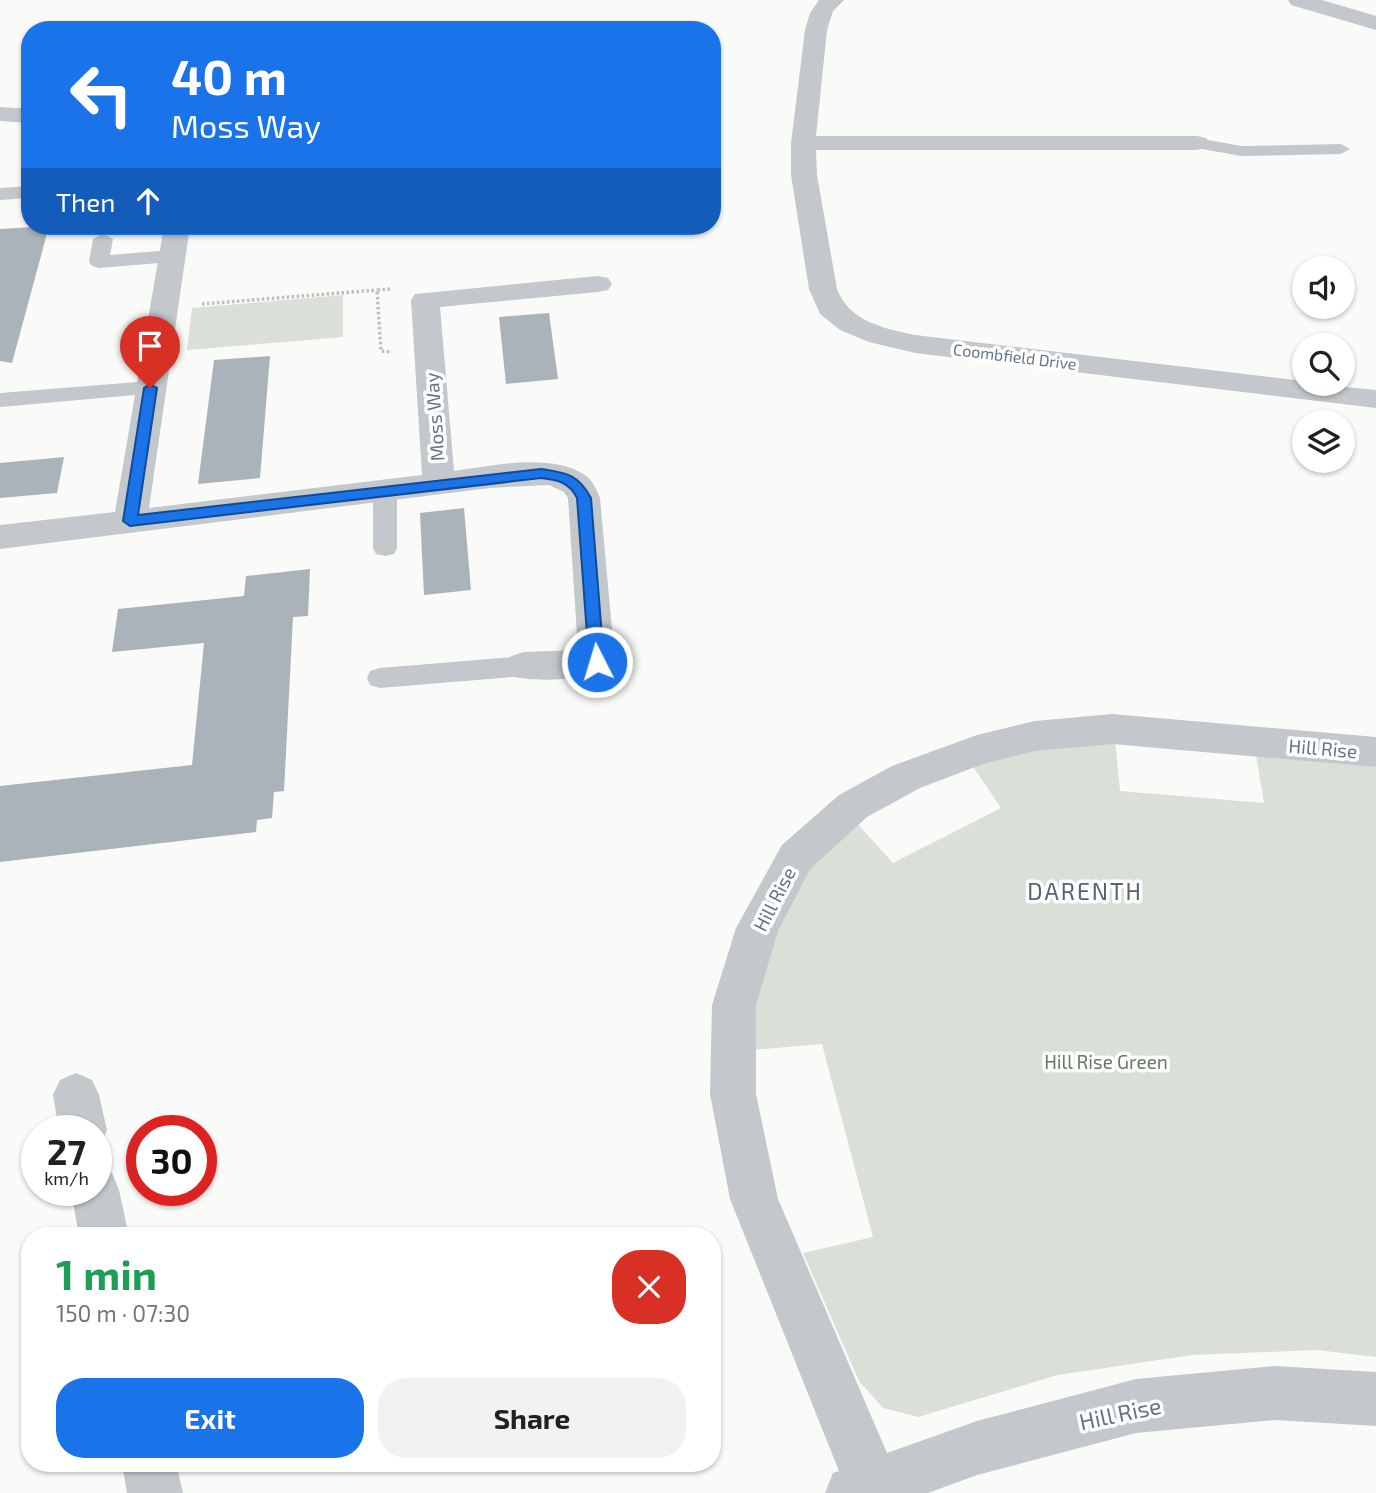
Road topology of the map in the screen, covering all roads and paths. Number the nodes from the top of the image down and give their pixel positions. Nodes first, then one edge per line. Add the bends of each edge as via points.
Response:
1 (833, 0) edge
2 (1299, 0) edge
3 (1376, 23) edge
4 (0, 114) edge
5 (21, 115) edge
6 (803, 143) junction
7 (1197, 143) joint
8 (1341, 149) dead end
9 (21, 193) edge
10 (0, 194) edge
11 (103, 239) dead end
12 (173, 244) edge
13 (598, 284) dead end
14 (402, 288) dead end
15 (377, 290) junction
16 (201, 304) dead end
17 (398, 351) dead end
18 (150, 388) junction
19 (1376, 399) edge
20 (0, 400) edge
21 (439, 484) junction
22 (385, 490) junction
23 (130, 521) junction
24 (0, 537) edge
25 (384, 548) dead end
26 (524, 666) joint
27 (380, 678) dead end
28 (1376, 752) edge
29 (98, 1206) edge
30 (102, 1227) edge
31 (1376, 1399) edge
32 (151, 1472) edge
33 (867, 1490) edge
34 (155, 1493) edge

1 - 6 street, Coombfield Drive via 819,15
2 - 3 street
4 - 5 street
6 - 7 street
6 - 19 street, Coombfield Drive via 803,175 822,289 830,308 850,324 915,344
7 - 8 lane via 1241,151
9 - 10 lane
11 - 12 lane via 99,262
12 - 18 street
13 - 21 street, Moss Way via 425,300
14 - 15 path
15 - 16 path
15 - 17 path via 382,351
18 - 20 lane
18 - 23 street
21 - 22 street
21 - 26 street, Moss Way via 541,474 577,485 584,498 597,662
22 - 23 street
22 - 25 lane
23 - 24 street
26 - 27 lane
28 - 33 street, Hill Rise via 1112,729 1035,736 977,750 906,777 853,806 796,857 757,928 734,1005 733,1094 754,1199
29 - 30 street
31 - 33 street, Hill Rise via 1275,1393 1136,1406 977,1448
32 - 34 street

